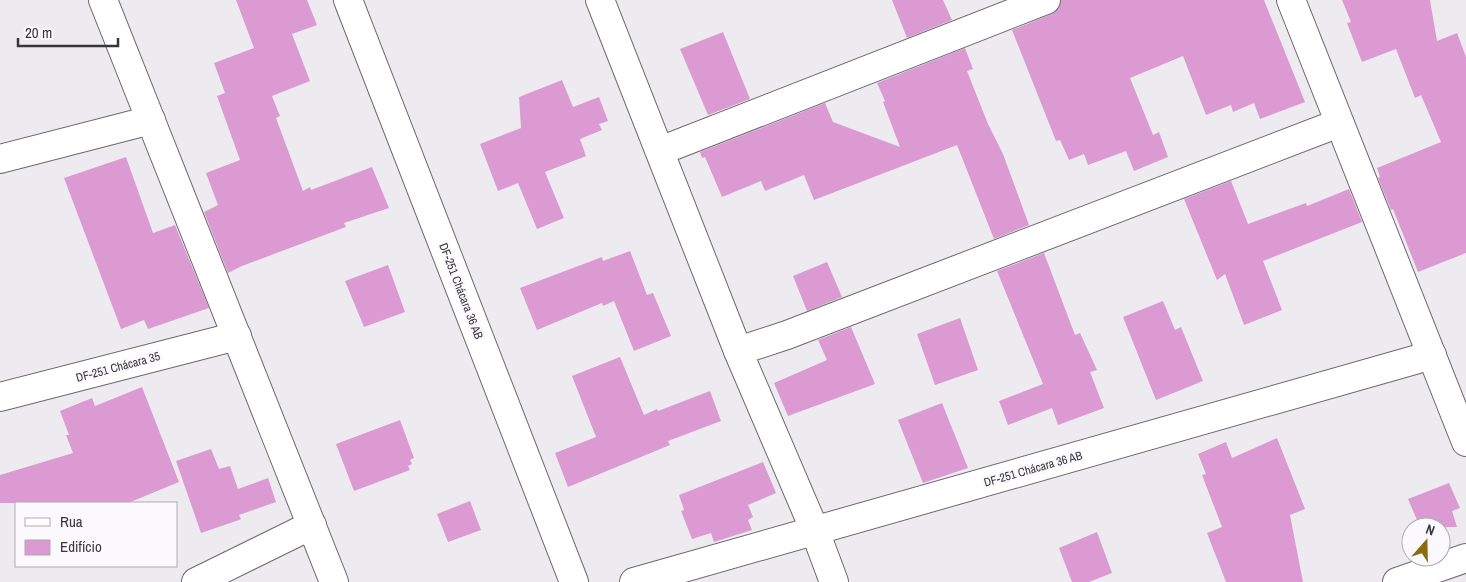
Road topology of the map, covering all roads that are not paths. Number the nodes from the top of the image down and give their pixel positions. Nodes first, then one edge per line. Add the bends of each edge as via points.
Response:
1 (103, 0) edge
2 (348, 0) edge
3 (600, 0) edge
4 (1046, 0) edge
5 (1291, 0) edge
6 (151, 120) junction
7 (1339, 123) junction
8 (3, 150) edge
9 (660, 151) junction
10 (237, 336) junction
11 (738, 351) junction
12 (1432, 355) junction
13 (0, 397) edge
14 (1466, 442) edge
15 (312, 525) junction
16 (815, 531) junction
17 (1466, 558) edge
18 (196, 582) edge
19 (334, 582) edge
20 (574, 582) edge
21 (634, 582) edge
22 (834, 582) edge
23 (1397, 582) edge

1 - 6 street
2 - 20 street, DF-251 Chácara 36 AB
3 - 9 street
4 - 9 street
5 - 7 street
6 - 8 street
6 - 10 street
7 - 11 street
7 - 12 street
9 - 11 street
10 - 13 street, DF-251 Chácara 35
10 - 15 street
11 - 16 street
12 - 14 street
12 - 16 street, DF-251 Chácara 36 AB
15 - 18 street
15 - 19 street
16 - 21 street, DF-251 Chácara 36 AB
16 - 22 street
17 - 23 street

